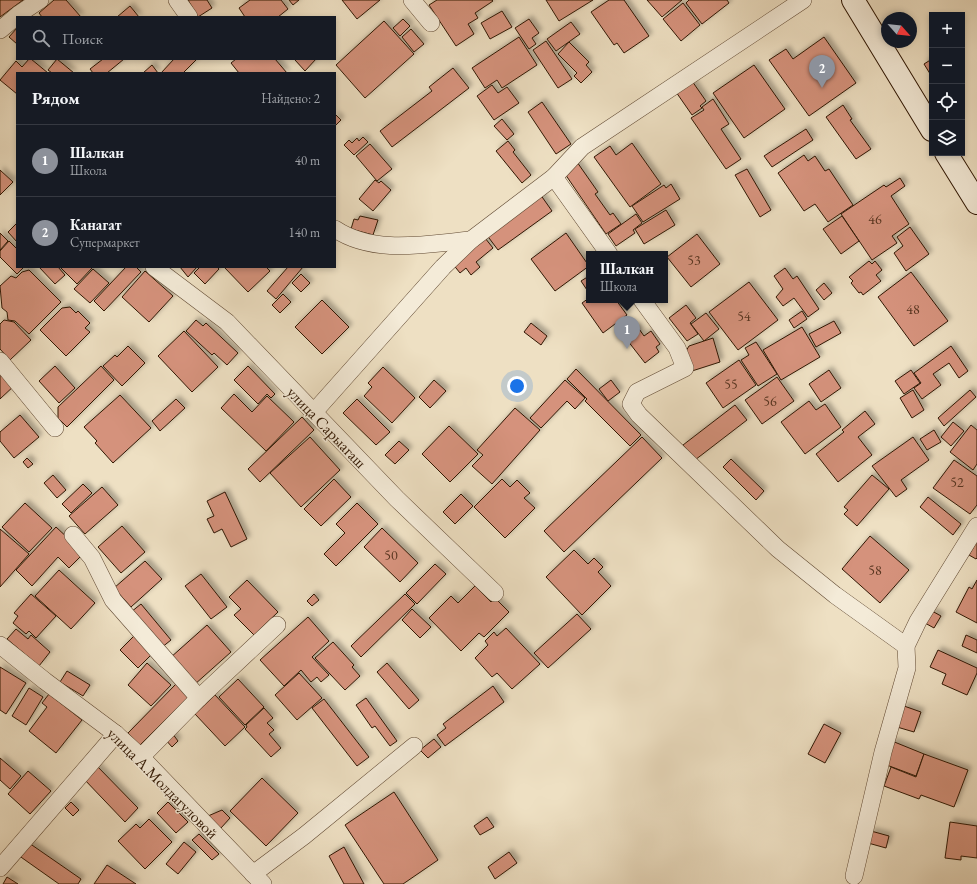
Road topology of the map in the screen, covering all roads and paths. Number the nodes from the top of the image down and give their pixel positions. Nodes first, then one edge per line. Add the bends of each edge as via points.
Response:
1 (40, 0) edge
2 (177, 0) edge
3 (413, 0) edge
4 (803, 0) edge
5 (853, 0) edge
6 (18, 16) edge
7 (188, 16) edge
8 (16, 17) edge
9 (431, 23) dead end
10 (0, 30) edge
11 (929, 125) edge
12 (948, 156) edge
13 (554, 177) junction
14 (977, 203) edge
15 (336, 230) edge
16 (471, 240) junction
17 (607, 251) edge
18 (155, 268) edge
19 (644, 303) edge
20 (0, 361) edge
21 (314, 412) junction
22 (55, 428) dead end
23 (977, 526) edge
24 (73, 535) dead end
25 (495, 593) dead end
26 (277, 625) dead end
27 (0, 645) edge
28 (906, 646) junction
29 (199, 698) junction
30 (116, 734) junction
31 (414, 746) dead end
32 (141, 757) junction
33 (5, 851) edge
34 (0, 868) edge
35 (854, 876) dead end
36 (258, 879) edge

1 - 6 street
2 - 7 street
3 - 9 street
4 - 13 street via 582,147
5 - 11 street
8 - 10 street
12 - 14 street
13 - 16 street
13 - 17 street
15 - 16 street via 358,241 376,245
16 - 21 street via 402,311
18 - 21 street, улица Сарыагаш via 227,322
19 - 28 street via 677,348 685,368 637,392 631,404 639,415 778,549 835,595
20 - 22 street
21 - 25 street, улица Сарыагаш via 397,499
23 - 28 street via 918,621
24 - 29 street via 92,558 113,600
26 - 29 street
27 - 30 street, улица А.Молдагуловой
28 - 35 street via 907,668 883,752
29 - 32 street
30 - 32 street, улица А.Молдагуловой
30 - 33 street
31 - 36 street via 304,836
32 - 36 street, улица А.Молдагуловой
33 - 34 street

